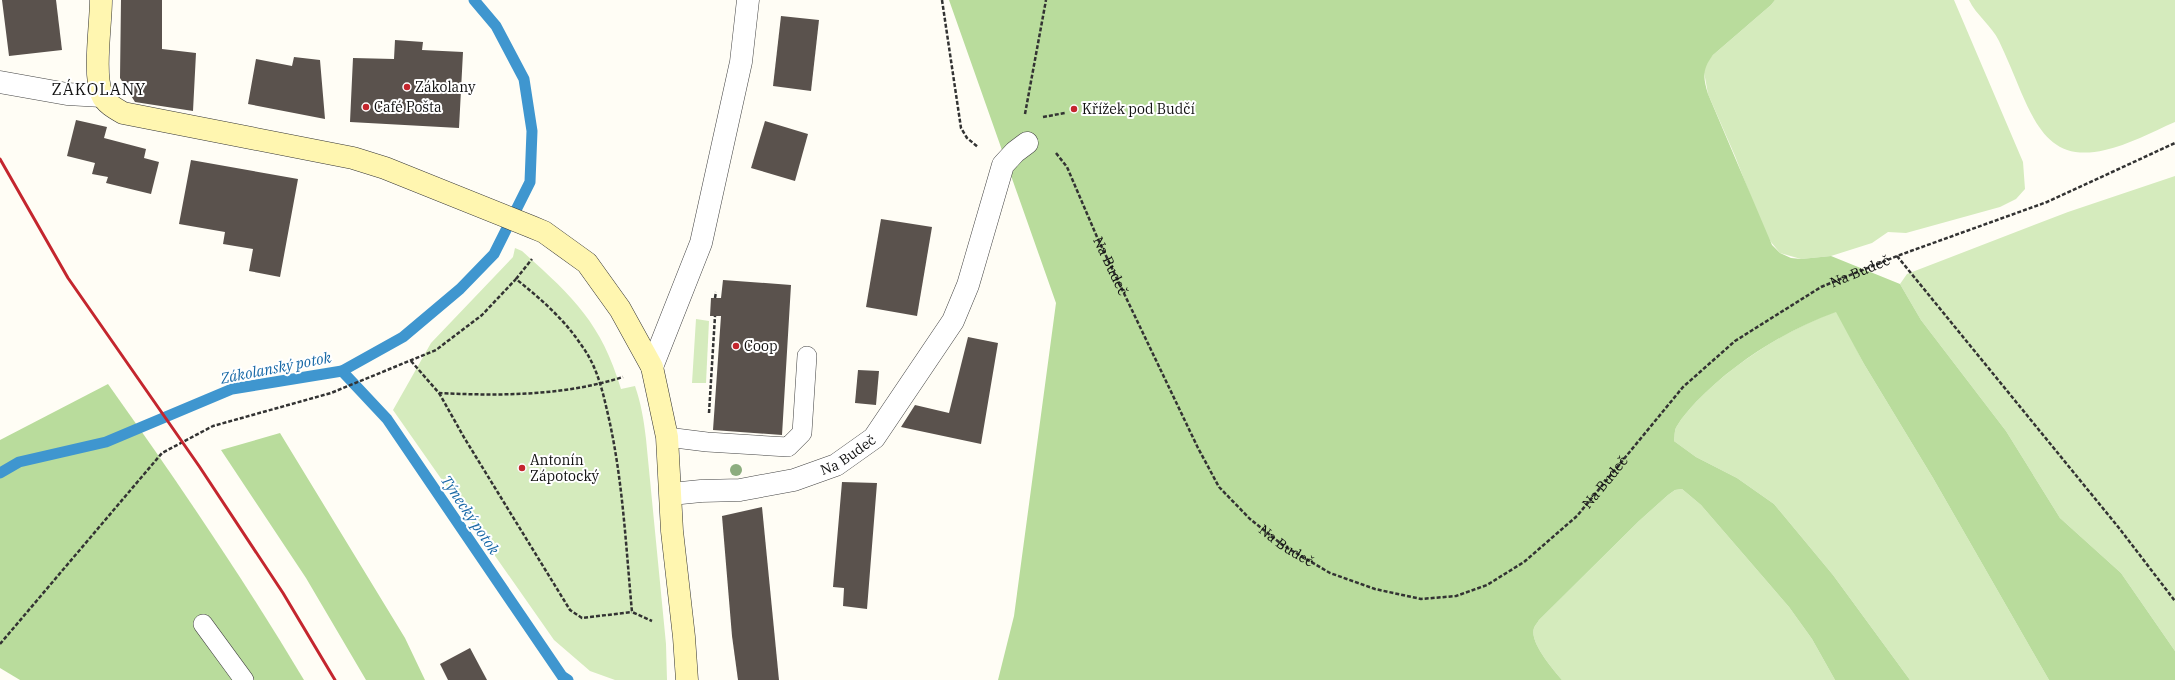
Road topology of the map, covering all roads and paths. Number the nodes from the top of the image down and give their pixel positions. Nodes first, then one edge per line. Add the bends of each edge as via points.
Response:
1 (102, 0) edge
2 (748, 0) edge
3 (942, 0) edge
4 (1046, 0) edge
5 (0, 82) edge
6 (102, 96) junction
7 (961, 128) dead end
8 (2175, 142) edge
9 (1021, 147) junction
10 (1897, 256) junction
11 (530, 263) dead end
12 (516, 279) junction
13 (715, 316) dead end
14 (807, 356) dead end
15 (412, 361) junction
16 (652, 367) junction
17 (601, 384) junction
18 (439, 392) junction
19 (667, 437) junction
20 (707, 442) junction
21 (671, 494) junction
22 (2175, 601) edge
23 (632, 612) junction
24 (203, 624) dead end
25 (684, 637) junction
26 (0, 644) edge
27 (244, 680) edge
28 (687, 680) edge

1 - 6 main road via 98,73
2 - 16 street via 741,62 701,243
3 - 7 path
4 - 9 path
5 - 6 street via 67,94
6 - 16 main road via 111,106 123,113 353,158 544,232 587,263 620,309
8 - 10 path, Na Budeč via 2047,202
9 - 10 path, Na Budeč via 1040,143 1052,147 1067,167 1097,237 1219,487 1250,519 1284,546 1330,573 1375,589 1421,599 1456,596 1486,585 1524,562 1578,516 1683,387 1735,341 1822,287
9 - 21 street, Na Budeč via 1003,165 968,285 953,321 874,438 836,465 794,480 740,490
10 - 22 path via 2119,528
11 - 12 path
12 - 15 path via 482,315 436,350
12 - 17 path via 552,309 583,346
13 - 20 path
14 - 20 lane via 802,433 788,447
15 - 18 path
15 - 26 path via 332,393 213,426 162,452
16 - 17 path
16 - 19 main road
17 - 18 path via 536,394 480,395
17 - 23 path via 618,460
18 - 23 path via 570,610 582,618
19 - 20 lane
19 - 21 main road
21 - 25 main road via 672,531
23 - 25 path
24 - 27 lane
25 - 28 main road

